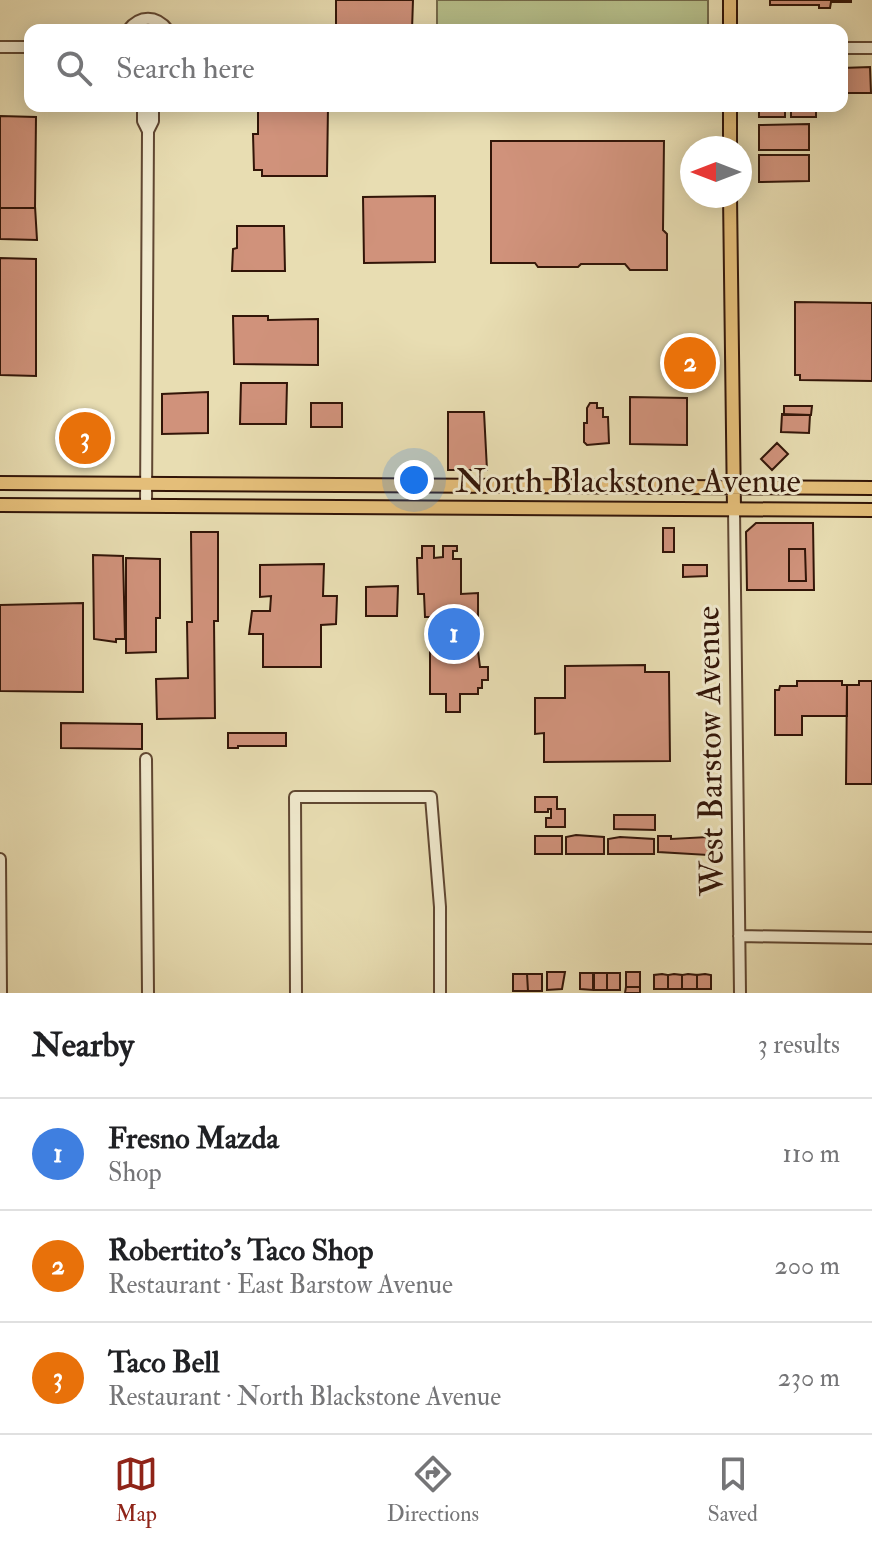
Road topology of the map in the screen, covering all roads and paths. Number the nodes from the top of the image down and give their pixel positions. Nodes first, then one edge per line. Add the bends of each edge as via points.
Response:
1 (730, 0) edge
2 (135, 24) edge
3 (162, 24) edge
4 (730, 24) edge
5 (0, 47) edge
6 (24, 47) edge
7 (848, 48) edge
8 (872, 48) edge
9 (143, 112) edge
10 (153, 112) edge
11 (730, 112) edge
12 (148, 131) junction
13 (730, 136) edge
14 (730, 208) edge
15 (0, 483) edge
16 (146, 484) junction
17 (732, 487) junction
18 (872, 488) edge
19 (0, 505) edge
20 (146, 506) junction
21 (734, 509) junction
22 (872, 510) edge
23 (146, 759) dead end
24 (0, 859) edge
25 (739, 936) junction
26 (872, 938) edge
27 (1, 993) edge
28 (148, 993) edge
29 (296, 993) edge
30 (440, 993) edge
31 (740, 993) edge

1 - 4 main road
2 - 3 street via 146,18
5 - 6 street
7 - 8 street
9 - 12 street
10 - 12 street
11 - 13 main road
12 - 16 street
14 - 17 main road
15 - 16 main road, North Blackstone Avenue
16 - 17 main road, North Blackstone Avenue
16 - 20 street
17 - 18 main road, North Blackstone Avenue
17 - 21 main road
19 - 20 main road, North Blackstone Avenue
20 - 21 main road, North Blackstone Avenue
21 - 22 main road, North Blackstone Avenue
21 - 25 street, West Barstow Avenue
23 - 28 street
24 - 27 street
25 - 26 street
25 - 31 street, West Barstow Avenue
29 - 30 street via 295,797 431,797

